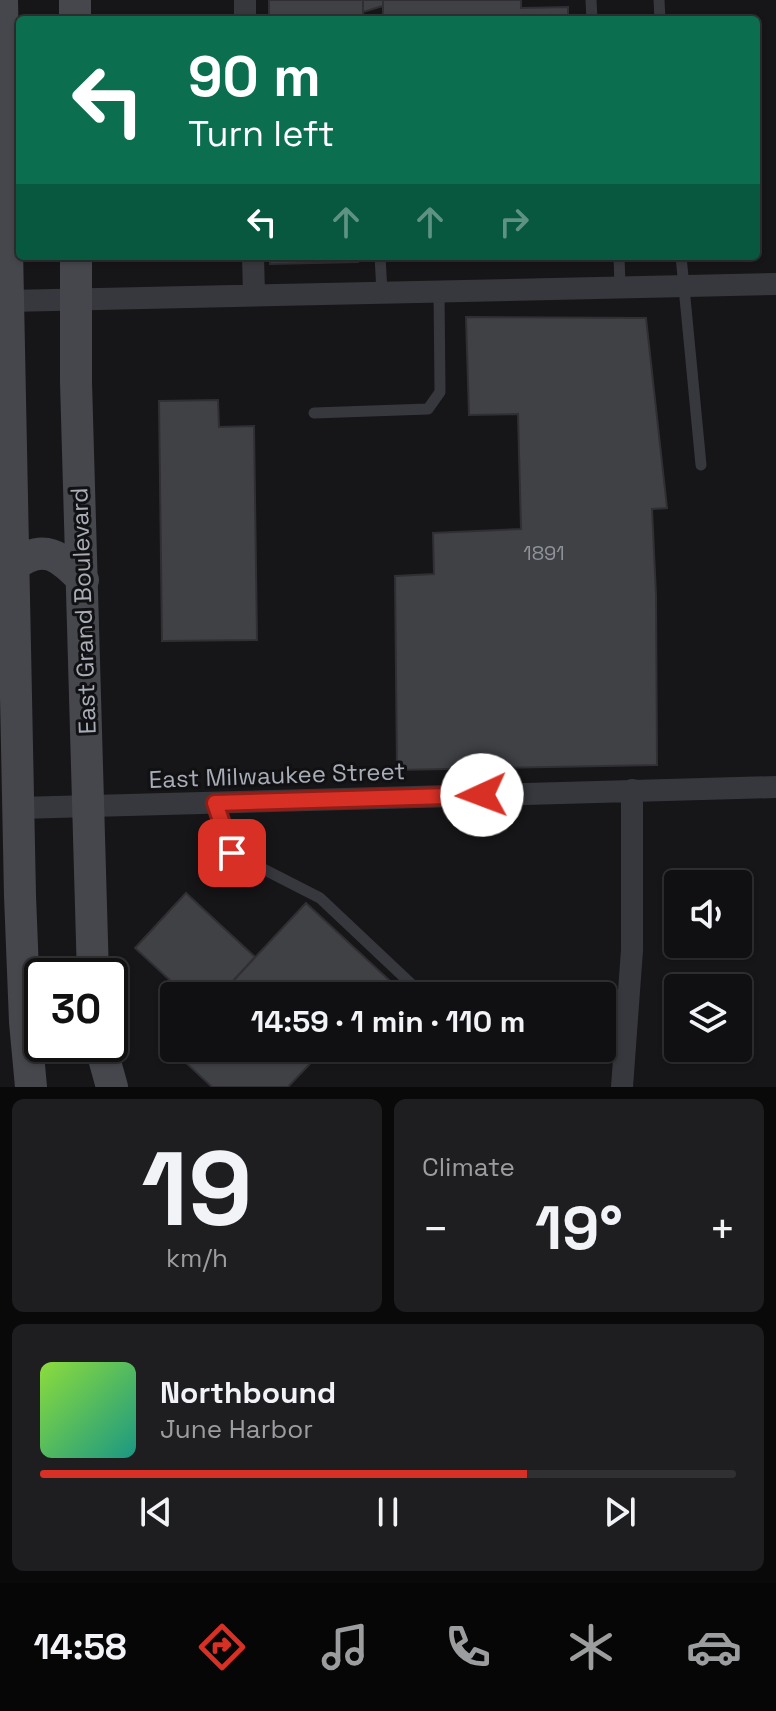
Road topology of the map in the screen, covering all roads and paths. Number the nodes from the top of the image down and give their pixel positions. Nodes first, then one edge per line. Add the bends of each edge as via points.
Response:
1 (2, 0) edge
2 (12, 128) edge
3 (76, 260) edge
4 (253, 260) edge
5 (380, 260) edge
6 (619, 260) edge
7 (681, 260) edge
8 (776, 284) edge
9 (684, 286) junction
10 (620, 287) junction
11 (439, 291) junction
12 (382, 292) junction
13 (254, 295) junction
14 (76, 299) junction
15 (4, 301) edge
16 (314, 413) dead end
17 (701, 465) dead end
18 (13, 566) junction
19 (83, 580) junction
20 (776, 787) edge
21 (632, 790) junction
22 (215, 803) junction
23 (88, 806) junction
24 (14, 808) junction
25 (93, 958) edge
26 (409, 982) edge
27 (105, 1062) edge
28 (31, 1087) edge
29 (112, 1087) edge
30 (622, 1087) edge

1 - 2 main road
2 - 15 main road
3 - 14 main road, East Grand Boulevard
4 - 13 street
5 - 12 lane
6 - 10 lane
7 - 9 lane
8 - 9 street
9 - 10 street
9 - 17 lane
10 - 11 street
11 - 12 street
11 - 16 lane via 440,392 428,409
12 - 13 street
13 - 14 street
14 - 15 street
14 - 19 main road, East Grand Boulevard
15 - 18 main road
18 - 19 main road via 40,552 66,562
18 - 24 main road
19 - 23 main road, East Grand Boulevard
20 - 21 street, East Milwaukee Street
21 - 22 street, East Milwaukee Street
21 - 30 street via 632,950
22 - 23 street, East Milwaukee Street
22 - 26 lane via 232,853 320,898
23 - 24 street, East Milwaukee Street
23 - 25 main road, East Grand Boulevard
24 - 28 main road
27 - 29 main road

